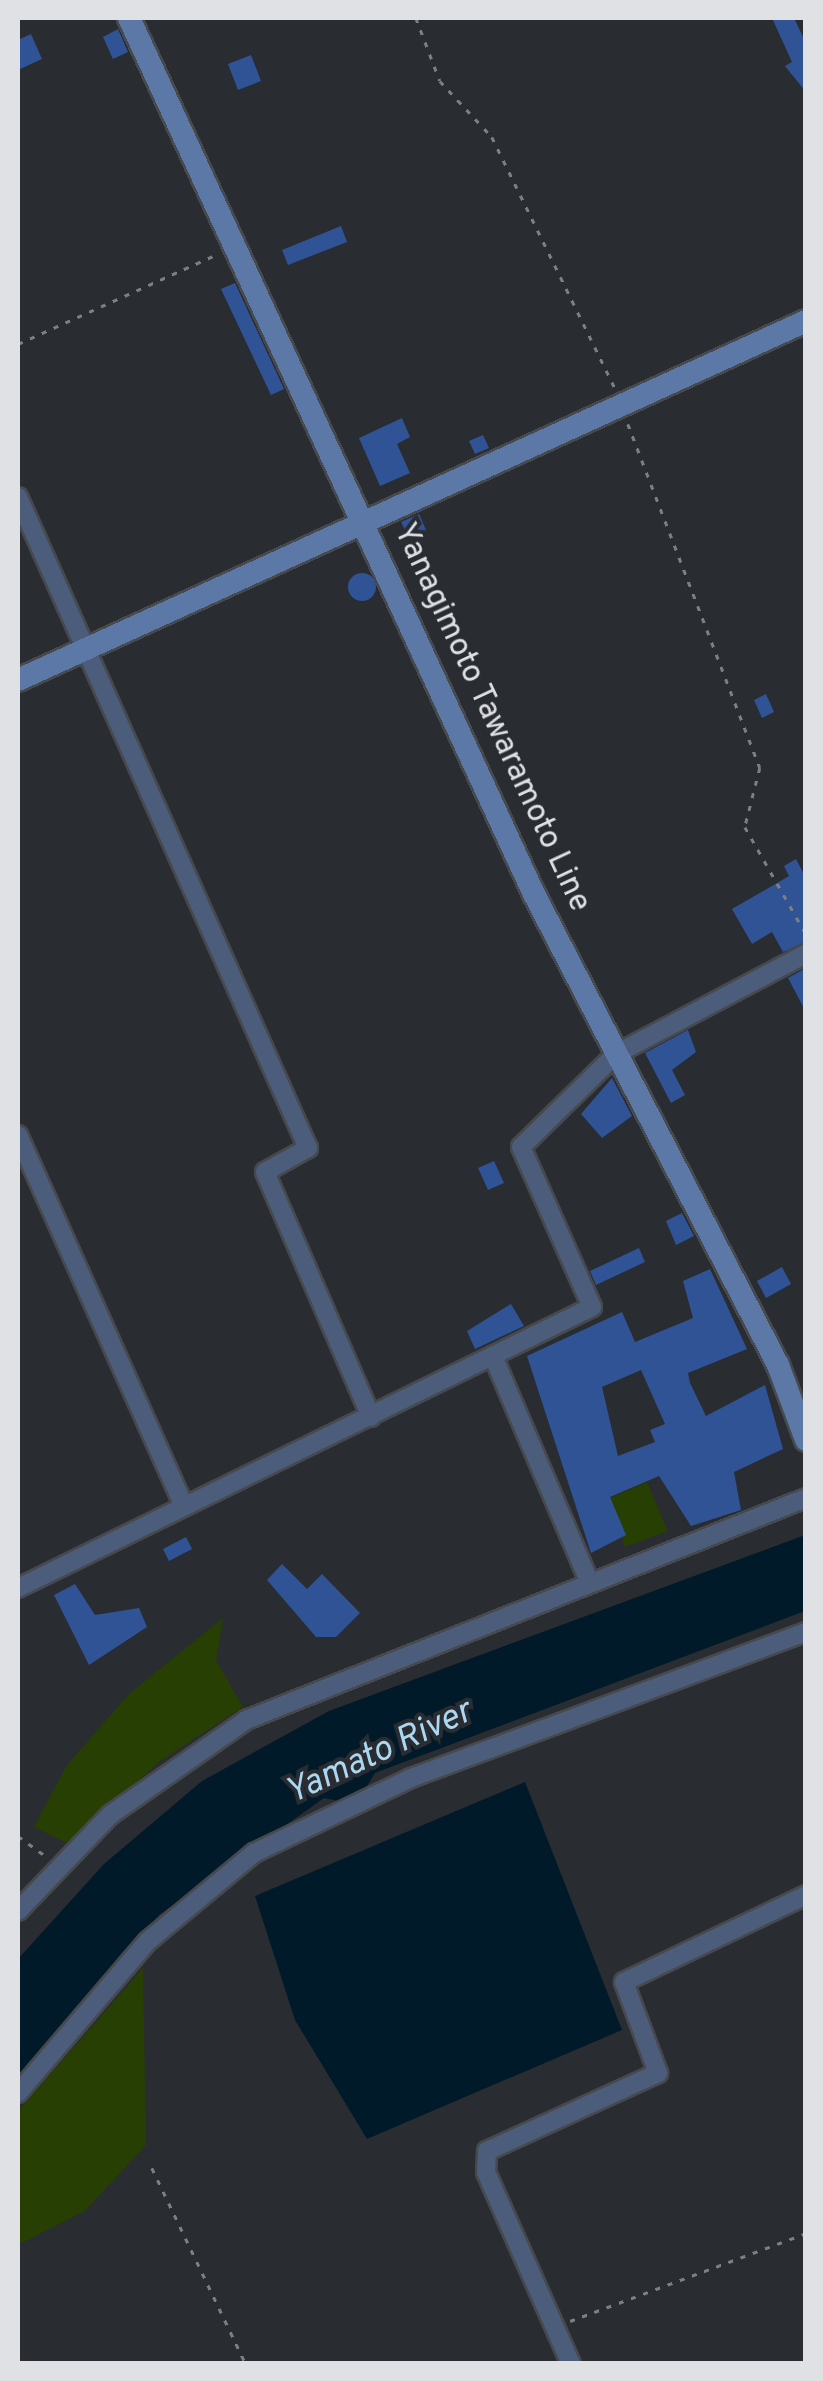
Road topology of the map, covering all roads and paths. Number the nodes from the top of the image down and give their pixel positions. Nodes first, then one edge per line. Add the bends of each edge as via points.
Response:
1 (129, 18) edge
2 (416, 18) edge
3 (236, 244) junction
4 (806, 321) edge
5 (18, 344) edge
6 (623, 404) junction
7 (18, 498) edge
8 (364, 521) junction
9 (92, 648) junction
10 (18, 680) edge
11 (806, 934) edge
12 (806, 954) edge
13 (616, 1054) junction
14 (18, 1134) edge
15 (493, 1356) junction
16 (371, 1417) junction
17 (806, 1440) edge
18 (806, 1498) edge
19 (182, 1501) junction
20 (589, 1581) junction
21 (18, 1588) edge
22 (806, 1632) edge
23 (18, 1836) edge
24 (60, 1862) junction
25 (806, 1894) edge
26 (18, 1911) edge
27 (18, 2093) edge
28 (152, 2168) dead end
29 (806, 2233) edge
30 (555, 2328) junction
31 (246, 2364) edge
32 (571, 2364) edge

1 - 3 main road, Yanagimoto Tawaramoto Line
2 - 6 path via 440,81 492,137
3 - 5 path
3 - 8 main road, Yanagimoto Tawaramoto Line
4 - 6 main road
6 - 8 main road
6 - 11 path via 646,490 760,768 745,826
7 - 9 street
8 - 9 main road
8 - 13 main road, Yanagimoto Tawaramoto Line
9 - 10 main road
9 - 16 street via 308,1148 265,1172
12 - 13 street
13 - 15 street via 522,1147 592,1307
13 - 17 main road, Yanagimoto Tawaramoto Line via 778,1365
14 - 19 street
15 - 16 street
15 - 20 street
16 - 19 street
18 - 20 street
19 - 21 street
20 - 24 street via 246,1720 110,1815
22 - 27 street via 411,1778 254,1853 148,1940
23 - 24 path
24 - 26 street
25 - 30 street via 624,1982 658,2073 487,2150 486,2172
28 - 31 path
29 - 30 path
30 - 32 street

